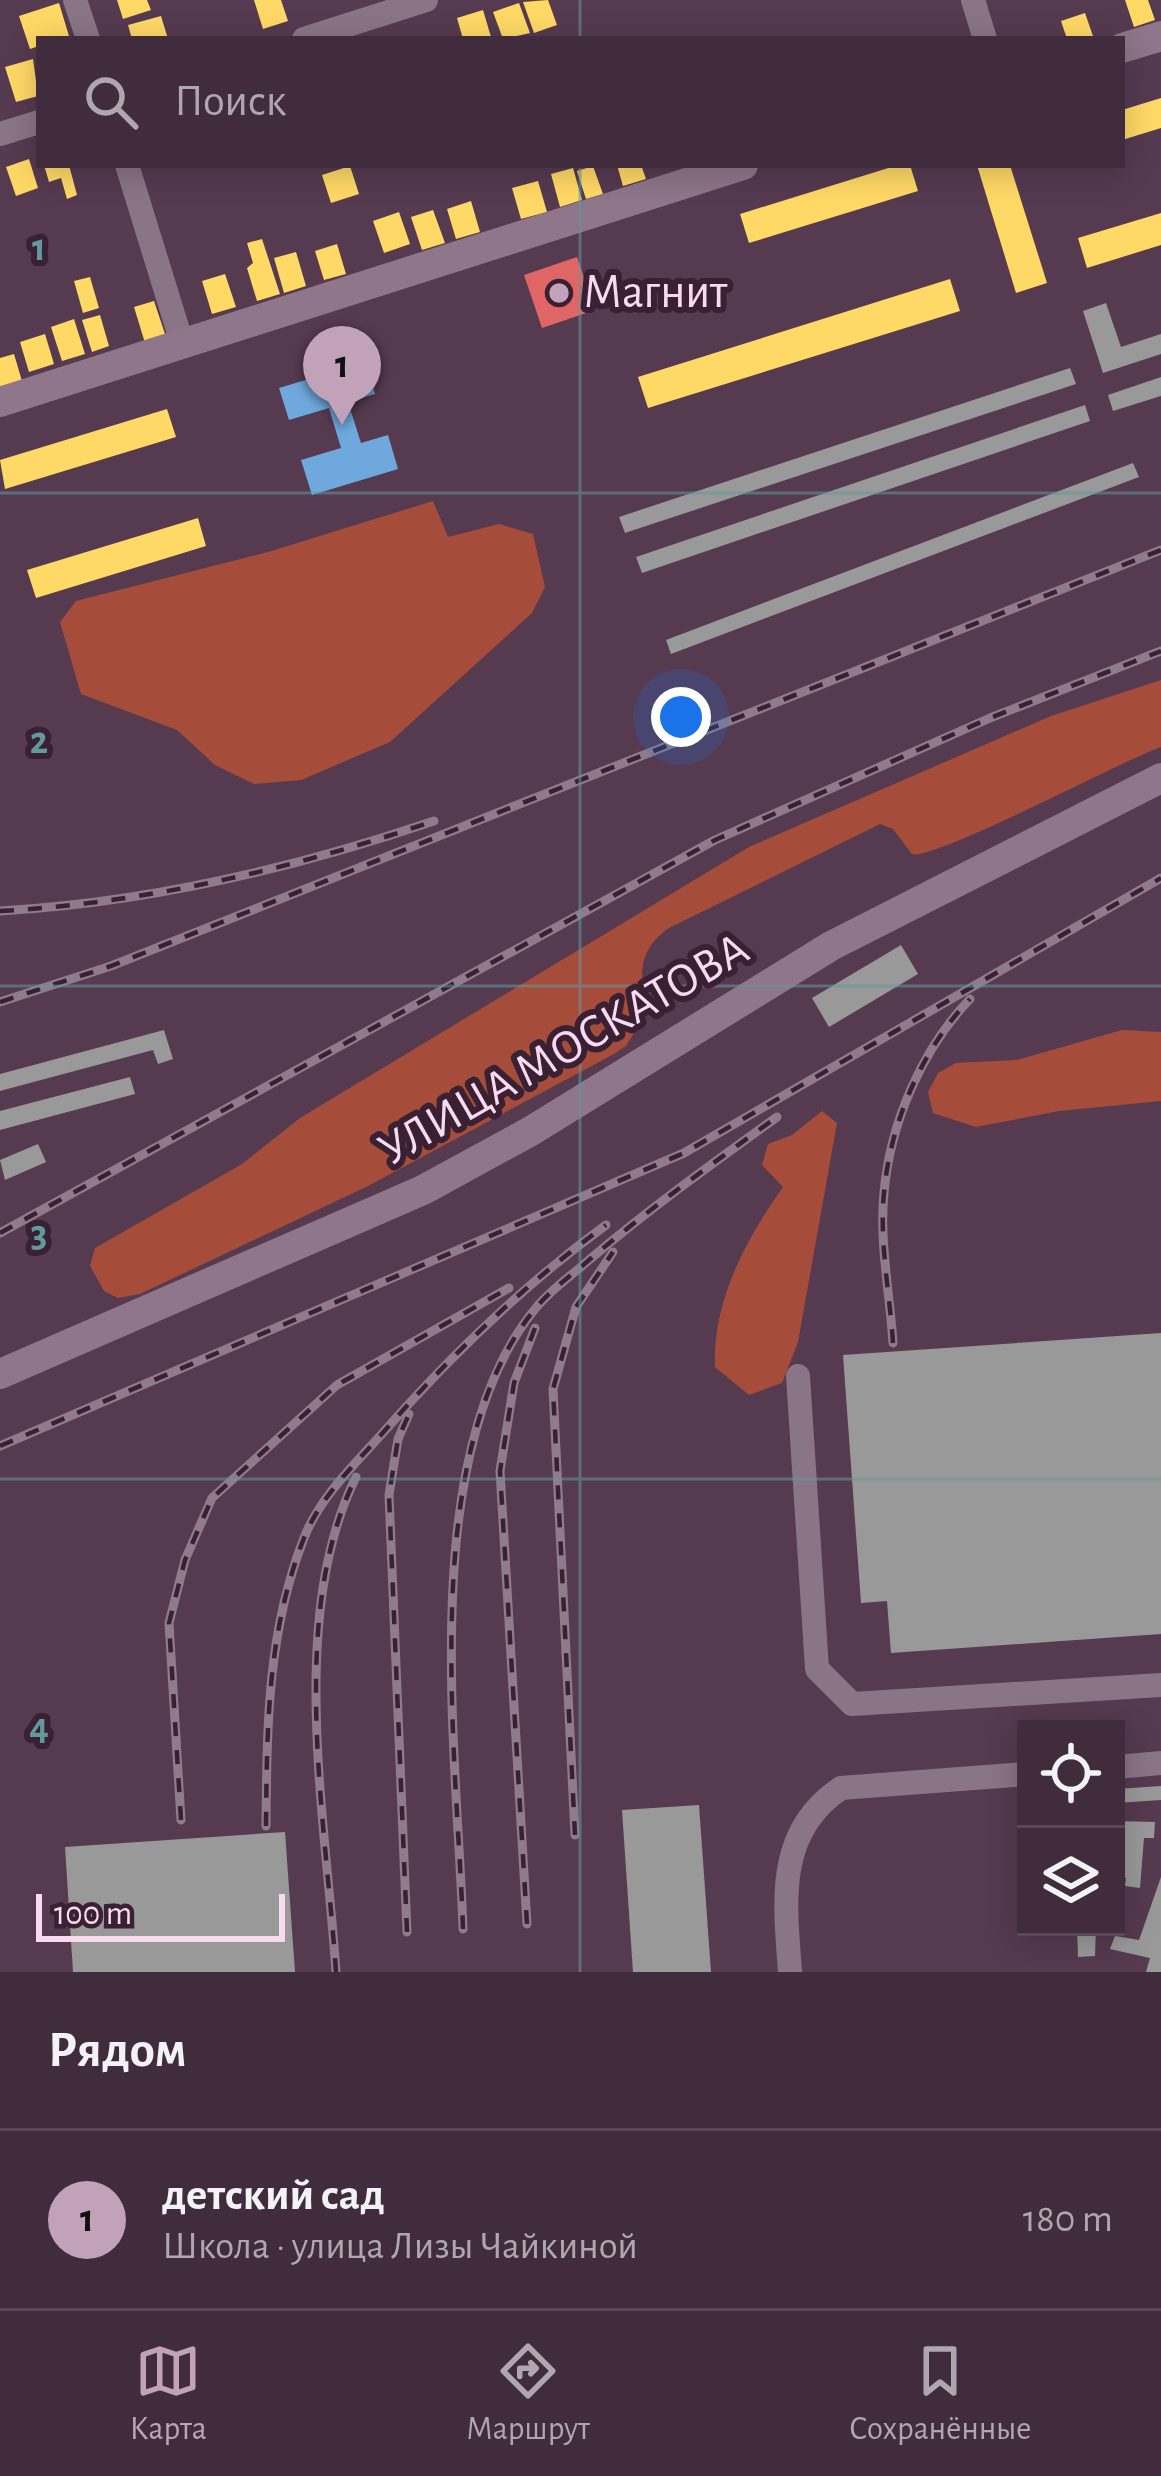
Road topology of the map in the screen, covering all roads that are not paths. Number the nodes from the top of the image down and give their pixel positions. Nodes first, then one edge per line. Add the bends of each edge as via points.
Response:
1 (76, 0) edge
2 (973, 0) edge
3 (418, 1) edge
4 (87, 36) edge
5 (313, 36) edge
6 (984, 36) edge
7 (1161, 36) edge
8 (1125, 47) edge
9 (36, 123) edge
10 (0, 134) edge
11 (128, 168) edge
12 (734, 168) edge
13 (182, 343) junction
14 (0, 402) edge
15 (1161, 778) edge
16 (0, 1374) edge
17 (798, 1376) dead end
18 (1161, 1685) edge
19 (1161, 1763) edge
20 (1125, 1766) edge
21 (1017, 1775) edge
22 (790, 1972) edge

1 - 4 street
2 - 6 street
3 - 5 street
7 - 8 main road
9 - 10 street
11 - 13 street
12 - 13 main road
13 - 14 main road
15 - 16 main road, УЛИЦА МОСКАТОВА via 831,946 423,1190
17 - 18 street via 817,1669 852,1704
19 - 20 street
21 - 22 street via 841,1788 816,1804 783,1882

